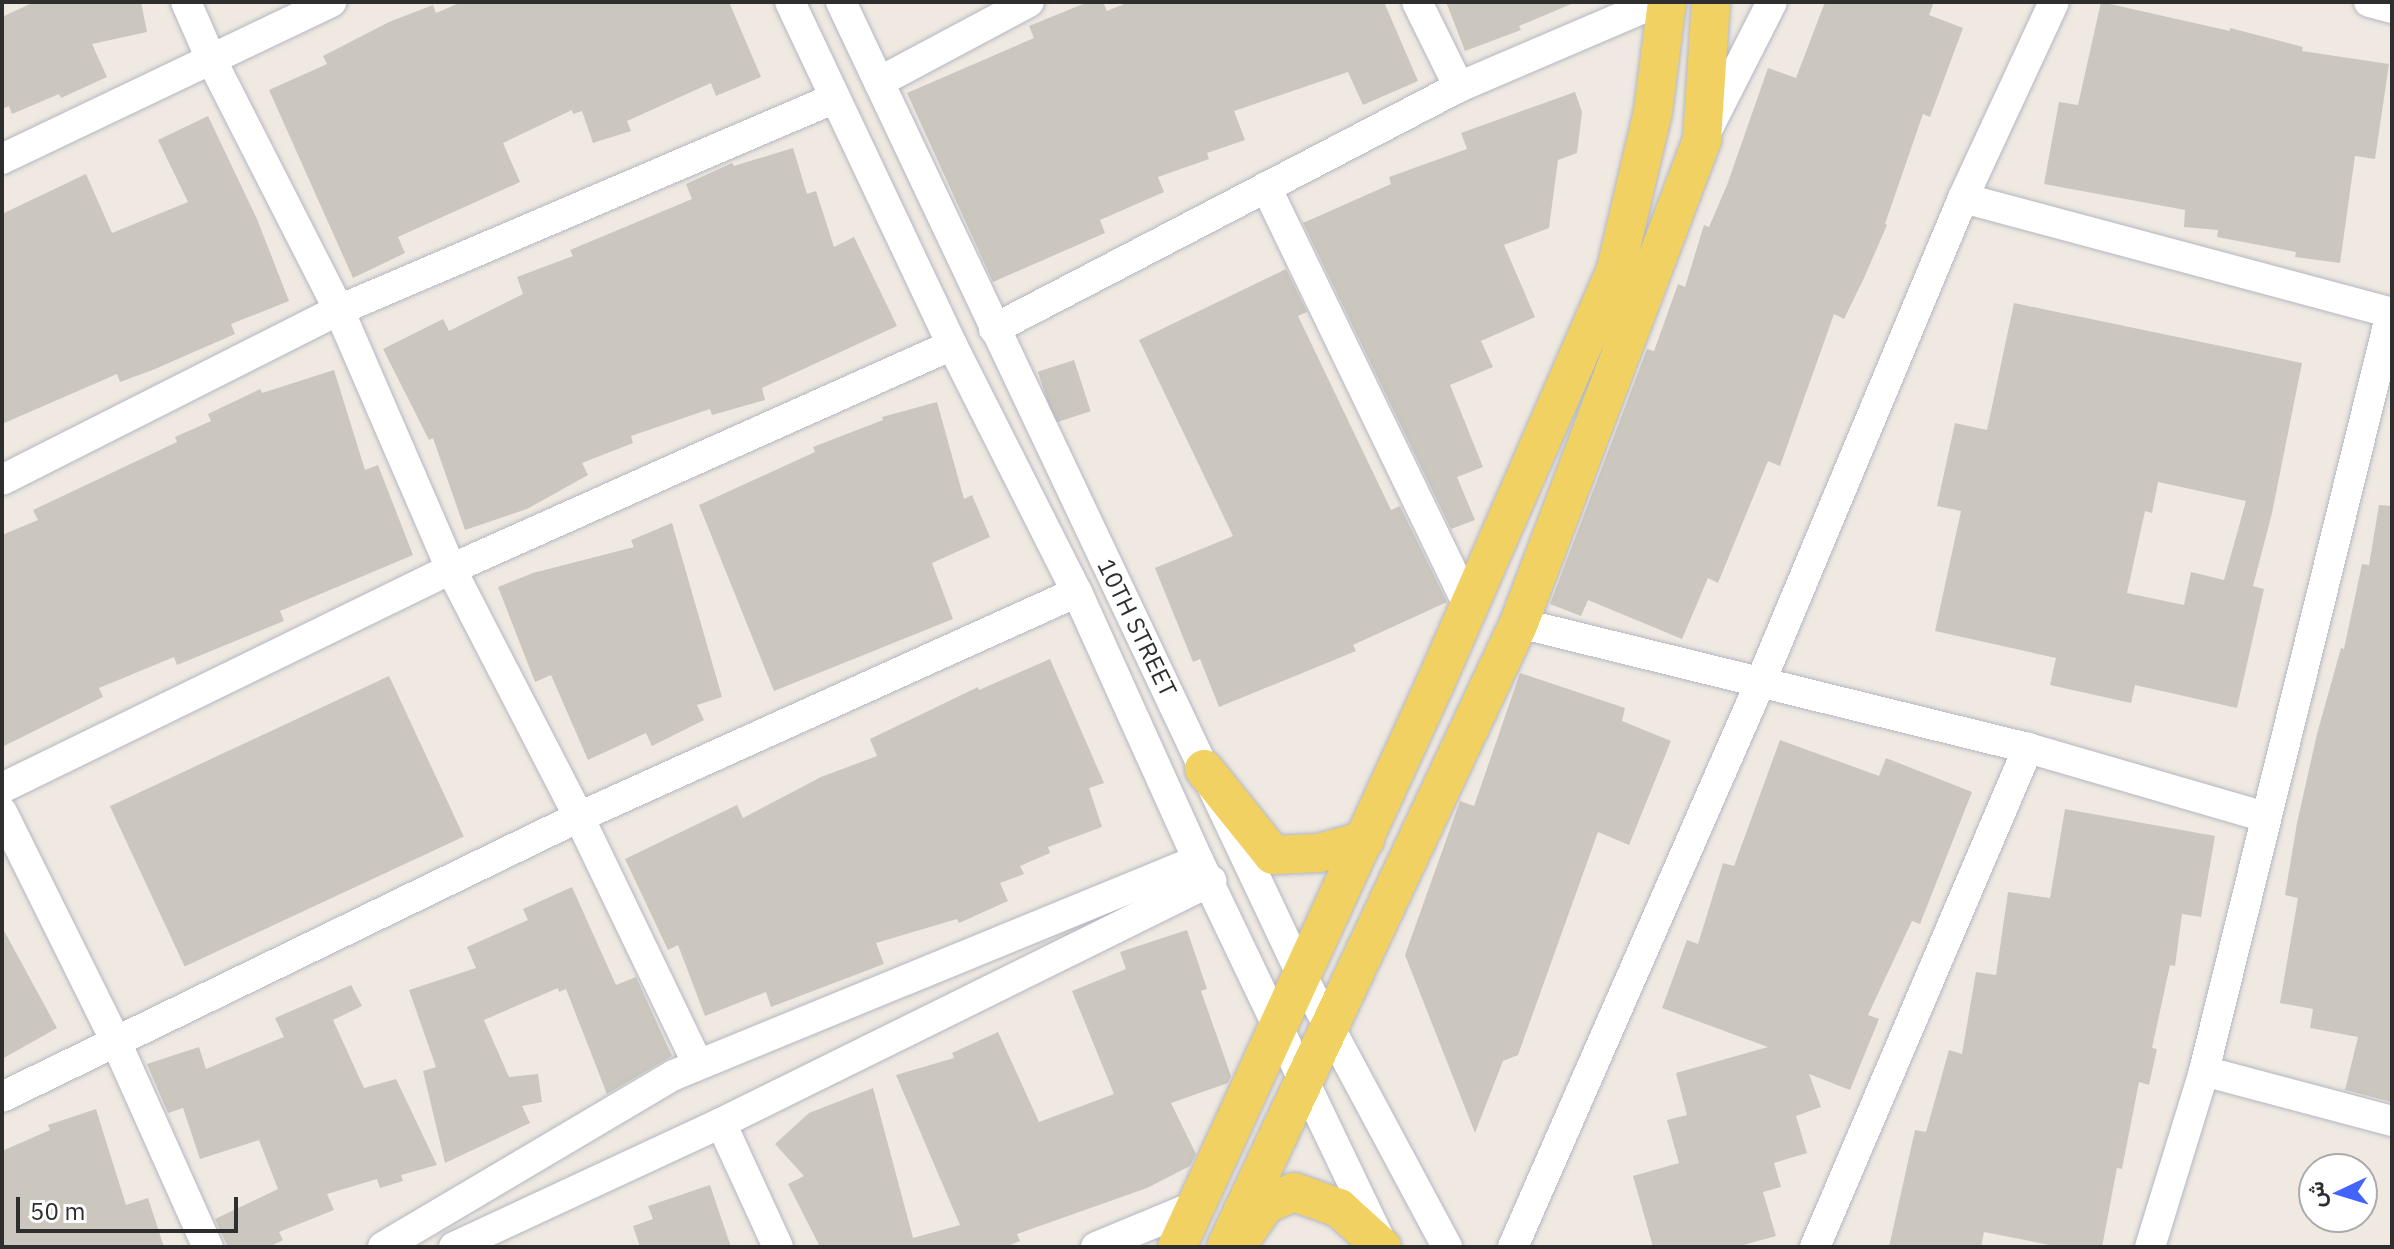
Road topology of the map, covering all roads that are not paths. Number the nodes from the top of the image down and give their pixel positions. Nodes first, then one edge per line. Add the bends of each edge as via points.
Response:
1 (186, 2) edge
2 (331, 2) edge
3 (790, 2) edge
4 (841, 2) edge
5 (1029, 2) edge
6 (1417, 2) edge
7 (1657, 2) edge
8 (1667, 2) edge
9 (1711, 2) edge
10 (1772, 2) edge
11 (2054, 2) edge
12 (2369, 2) edge
13 (2392, 8) edge
14 (210, 57) junction
15 (879, 82) junction
16 (1459, 87) junction
17 (835, 98) junction
18 (1702, 140) junction
19 (2, 159) edge
20 (1266, 187) junction
21 (1963, 198) junction
22 (339, 310) junction
23 (2392, 313) edge
24 (994, 329) junction
25 (952, 345) junction
26 (2, 480) edge
27 (451, 569) junction
28 (1077, 592) junction
29 (1469, 607) junction
30 (1519, 623) junction
31 (1761, 681) junction
32 (2028, 748) junction
33 (1204, 769) junction
34 (2, 788) edge
35 (2, 812) edge
36 (579, 817) junction
37 (2265, 817) junction
38 (1365, 840) junction
39 (1204, 870) junction
40 (1303, 978) junction
41 (1328, 1023) junction
42 (1279, 1025) junction
43 (117, 1044) junction
44 (698, 1064) junction
45 (2204, 1071) junction
46 (1304, 1081) junction
47 (2, 1097) edge
48 (2392, 1121) edge
49 (721, 1123) junction
50 (1195, 1206) junction
51 (208, 1247) edge
52 (383, 1247) edge
53 (454, 1247) edge
54 (778, 1247) edge
55 (1096, 1247) edge
56 (1177, 1247) edge
57 (1226, 1247) edge
58 (1236, 1247) edge
59 (1383, 1247) edge
60 (1447, 1247) edge
61 (1513, 1247) edge
62 (1815, 1247) edge
63 (2150, 1247) edge

1 - 14 street
2 - 14 street
3 - 17 street, 10TH STREET
4 - 15 street, 10TH STREET
5 - 15 street
6 - 16 street
7 - 16 street
8 - 29 main road via 1653,111 1616,269
9 - 18 main road
10 - 18 street
11 - 21 street
12 - 13 street
14 - 19 street
14 - 22 street
15 - 24 street, 10TH STREET
16 - 20 street
17 - 22 street
17 - 25 street, 10TH STREET
18 - 30 main road
20 - 24 street
20 - 29 street
21 - 23 street
21 - 31 street
22 - 26 street
22 - 27 street
23 - 37 street
24 - 33 street, 10TH STREET
25 - 27 street
25 - 28 street, 10TH STREET
27 - 34 street
27 - 36 street
28 - 36 street
28 - 39 street, 10TH STREET
29 - 38 main road
30 - 31 street
30 - 41 main road
31 - 32 street
31 - 61 street
32 - 37 street
32 - 62 street
33 - 38 main road via 1273,855 1319,853
33 - 40 street, 10TH STREET
35 - 43 street
36 - 43 street
36 - 44 street
37 - 45 street
38 - 40 main road
39 - 42 street, 10TH STREET
39 - 44 street
39 - 49 street
40 - 41 street, 10TH STREET
40 - 42 main road
41 - 46 main road
41 - 60 street, 10TH STREET
42 - 46 street, 10TH STREET
42 - 50 main road
43 - 47 street
43 - 51 street
44 - 52 street
45 - 48 street
45 - 63 street
46 - 57 main road
46 - 59 street, 10TH STREET
49 - 53 street
49 - 54 street
50 - 55 street
50 - 56 main road
58 - 59 main road via 1266,1204 1294,1192 1339,1208

